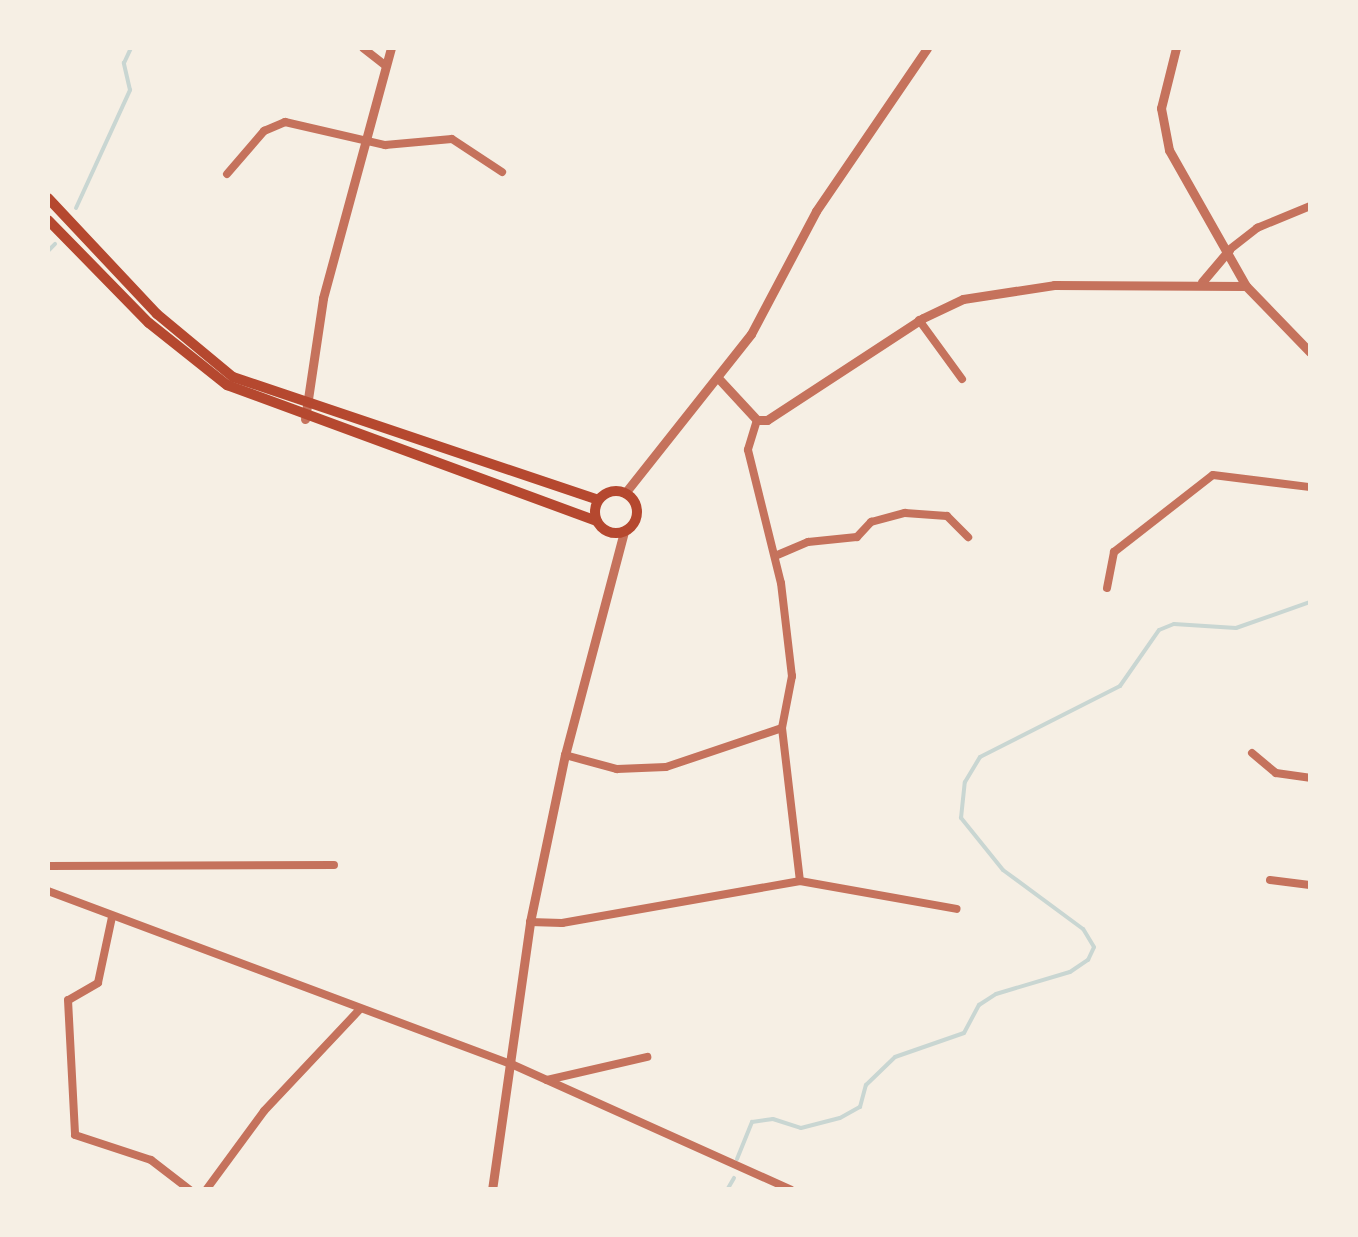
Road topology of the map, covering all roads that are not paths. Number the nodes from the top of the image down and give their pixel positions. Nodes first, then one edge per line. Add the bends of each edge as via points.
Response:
1 (364, 48) edge
2 (390, 48) edge
3 (927, 48) edge
4 (1176, 48) edge
5 (385, 66) junction
6 (364, 140) junction
7 (502, 172) dead end
8 (227, 174) dead end
9 (48, 198) edge
10 (1310, 206) edge
11 (48, 220) edge
12 (1229, 250) junction
13 (1202, 282) junction
14 (1246, 286) junction
15 (919, 320) junction
16 (1310, 352) edge
17 (719, 379) junction
18 (962, 379) dead end
19 (308, 406) junction
20 (305, 419) junction
21 (757, 420) junction
22 (1310, 487) edge
23 (625, 493) junction
24 (598, 500) junction
25 (597, 521) junction
26 (624, 532) junction
27 (968, 538) dead end
28 (775, 556) junction
29 (1108, 588) dead end
30 (782, 728) junction
31 (1252, 753) dead end
32 (564, 755) junction
33 (1310, 778) edge
34 (334, 865) dead end
35 (48, 866) edge
36 (1270, 880) dead end
37 (800, 881) junction
38 (1310, 885) edge
39 (48, 892) edge
40 (957, 909) dead end
41 (112, 916) junction
42 (530, 922) junction
43 (360, 1009) junction
44 (647, 1057) dead end
45 (509, 1062) junction
46 (547, 1080) junction
47 (190, 1190) edge
48 (206, 1190) edge
49 (492, 1190) edge
50 (791, 1190) edge

1 - 5 street
2 - 5 street
3 - 17 street via 816,210 751,334
4 - 12 street via 1161,108 1166,138
5 - 6 street
6 - 7 street via 398,146 452,139
6 - 8 street via 274,124
6 - 19 street via 323,298
9 - 19 main road via 191,344 233,376
10 - 12 street via 1257,228
11 - 20 main road via 188,358 258,402
12 - 13 street
12 - 14 street
13 - 14 street
13 - 15 street via 1000,291
14 - 16 street
15 - 18 street
15 - 21 street via 781,414
17 - 21 street
17 - 23 street
19 - 20 street
19 - 24 main road
20 - 25 main road
21 - 28 street via 748,450
22 - 29 street via 1213,475 1114,552
23 - 24 main road
23 - 26 main road via 636,511
24 - 25 main road
25 - 26 main road via 608,531
26 - 32 street
27 - 28 street via 947,516 905,513 871,522 857,538 808,542
28 - 30 street via 792,676
30 - 32 street via 666,767 617,768
30 - 37 street
31 - 33 street via 1276,772
32 - 42 street
34 - 35 street
36 - 38 street
37 - 40 street
37 - 42 street via 562,923
39 - 41 street
41 - 43 street
41 - 47 street via 98,982 68,1000 75,1135 152,1160
42 - 45 street
43 - 45 street
43 - 48 street via 264,1110
44 - 46 street
45 - 46 street
45 - 49 street
46 - 50 street

